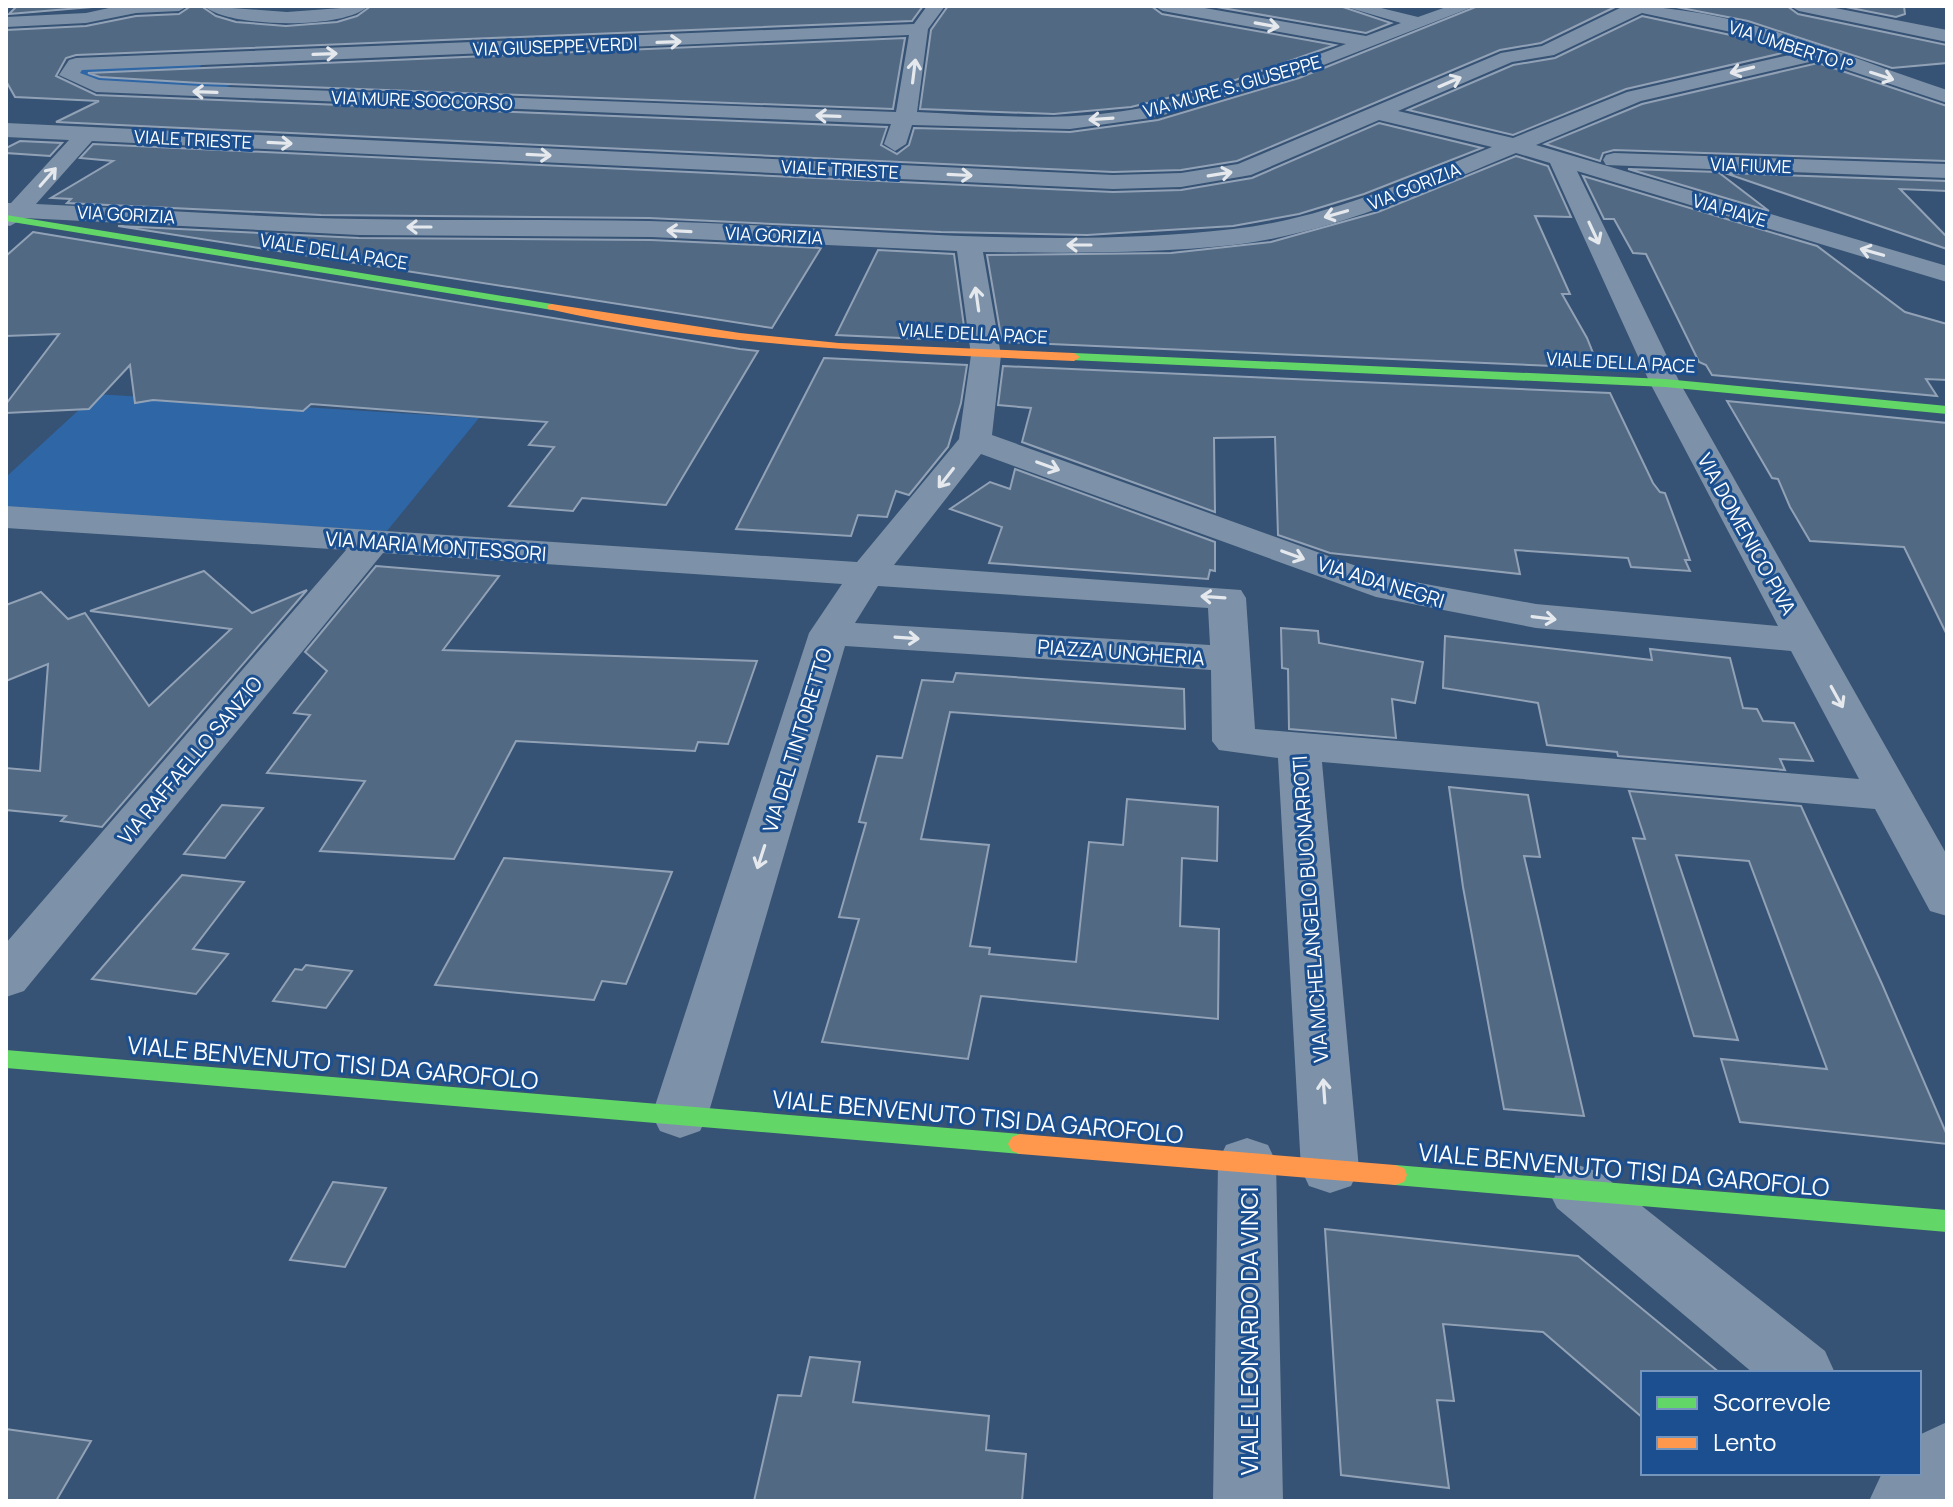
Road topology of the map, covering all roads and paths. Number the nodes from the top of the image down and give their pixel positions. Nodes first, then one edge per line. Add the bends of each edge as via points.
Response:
1 (179, 6) edge
2 (213, 6) edge
3 (359, 6) edge
4 (936, 6) edge
5 (1163, 6) edge
6 (1352, 6) edge
7 (1466, 6) edge
8 (1748, 6) edge
9 (129, 7) edge
10 (1637, 7) edge
11 (1786, 11) edge
12 (1937, 13) dead end
13 (250, 16) junction
14 (6, 22) edge
15 (1417, 22) junction
16 (1729, 25) junction
17 (1893, 25) junction
18 (919, 29) junction
19 (1755, 32) junction
20 (1947, 36) edge
21 (1363, 41) junction
22 (1818, 54) junction
23 (191, 59) junction
24 (1947, 97) edge
25 (1378, 113) junction
26 (906, 119) junction
27 (6, 130) edge
28 (86, 134) junction
29 (1513, 145) junction
30 (1558, 161) junction
31 (1947, 171) edge
32 (871, 190) junction
33 (9, 216) edge
34 (846, 239) junction
35 (969, 244) junction
36 (1947, 274) edge
37 (986, 355) junction
38 (1665, 383) junction
39 (1947, 410) edge
40 (975, 440) junction
41 (6, 517) edge
42 (373, 542) junction
43 (867, 574) junction
44 (829, 633) junction
45 (1805, 640) junction
46 (1231, 659) junction
47 (1299, 747) junction
48 (1891, 796) junction
49 (1947, 899) edge
50 (6, 978) edge
51 (6, 1059) edge
52 (680, 1115) junction
53 (1247, 1162) junction
54 (1330, 1169) junction
55 (1578, 1190) junction
56 (1947, 1221) edge
57 (1800, 1371) edge
58 (1248, 1501) edge

1 - 9 street via 125,8
2 - 13 street
3 - 13 street via 343,14
4 - 18 street
5 -> 21 street
6 - 15 street
7 - 15 street, VIA MURE S. GIUSEPPE
8 - 16 street
9 - 14 street via 86,27
10 - 16 street, VIA UMBERTO I°
25 -> 10 street, VIALE TRIESTE via 1508,57 1547,51
11 - 17 street
11 - 19 street
12 - 17 street
13 - 23 street
15 - 21 street, VIA MURE S. GIUSEPPE
16 - 19 street, VIA UMBERTO I°
17 - 20 street
23 -> 18 street, VIA GIUSEPPE VERDI
26 -> 18 street
19 - 22 street, VIA UMBERTO I°
21 -> 26 street, VIA MURE S. GIUSEPPE via 1338,54 1183,104 1111,119
22 -> 24 street, VIA UMBERTO I°
22 -> 29 street, VIA GORIZIA via 1634,96
26 -> 23 street, VIA MURE SOCCORSO via 125,88 85,84 69,75 76,64 132,52
25 - 29 street, VIA PIAVE
32 -> 25 street, VIALE TRIESTE via 1181,180 1243,170
26 - 32 street
27 - 28 street, VIALE TRIESTE via 41,140
28 -> 32 street, VIALE TRIESTE
33 -> 28 street
29 - 30 street, VIA PIAVE
29 -> 35 street, VIA GORIZIA via 1373,204 1290,227 1234,237 1108,244
30 - 31 street, VIA FIUME
36 -> 30 street, VIA PIAVE
30 -> 38 street, VIA DOMENICO PIVA
32 - 34 street
34 -> 33 street, VIA GORIZIA via 651,229
33 - 37 street, VIALE DELLA PACE via 740,337
34 - 35 street, VIA GORIZIA
37 -> 35 street
37 - 38 street, VIALE DELLA PACE
37 - 40 street
38 - 39 street, VIALE DELLA PACE
38 - 45 street, VIA DOMENICO PIVA
40 -> 43 street, VIA DEL TINTORETTO
40 -> 45 street, VIA ADA NEGRI via 1376,586 1444,603 1545,619
41 - 42 street, VIA MARIA MONTESSORI
42 - 43 street, VIA MARIA MONTESSORI
42 - 50 street, VIA RAFFAELLO SANZIO
43 - 44 street, VIA DEL TINTORETTO
46 -> 43 street, PIAZZA UNGHERIA via 1227,598
44 -> 46 street, PIAZZA UNGHERIA
44 -> 52 street, VIA DEL TINTORETTO
45 -> 48 street, VIA DOMENICO PIVA
46 - 47 street, VIA MICHELANGELO BUONARROTI via 1234,741
47 - 48 street
54 -> 47 street, VIA MICHELANGELO BUONARROTI
48 - 49 street, VIA DOMENICO PIVA
51 - 52 street, VIALE BENVENUTO TISI DA GAROFOLO
52 - 53 street, VIALE BENVENUTO TISI DA GAROFOLO
53 - 54 street, VIALE BENVENUTO TISI DA GAROFOLO
53 - 58 street, VIALE LEONARDO DA VINCI
54 - 55 street, VIALE BENVENUTO TISI DA GAROFOLO
55 - 56 street, VIALE BENVENUTO TISI DA GAROFOLO
55 - 57 street

